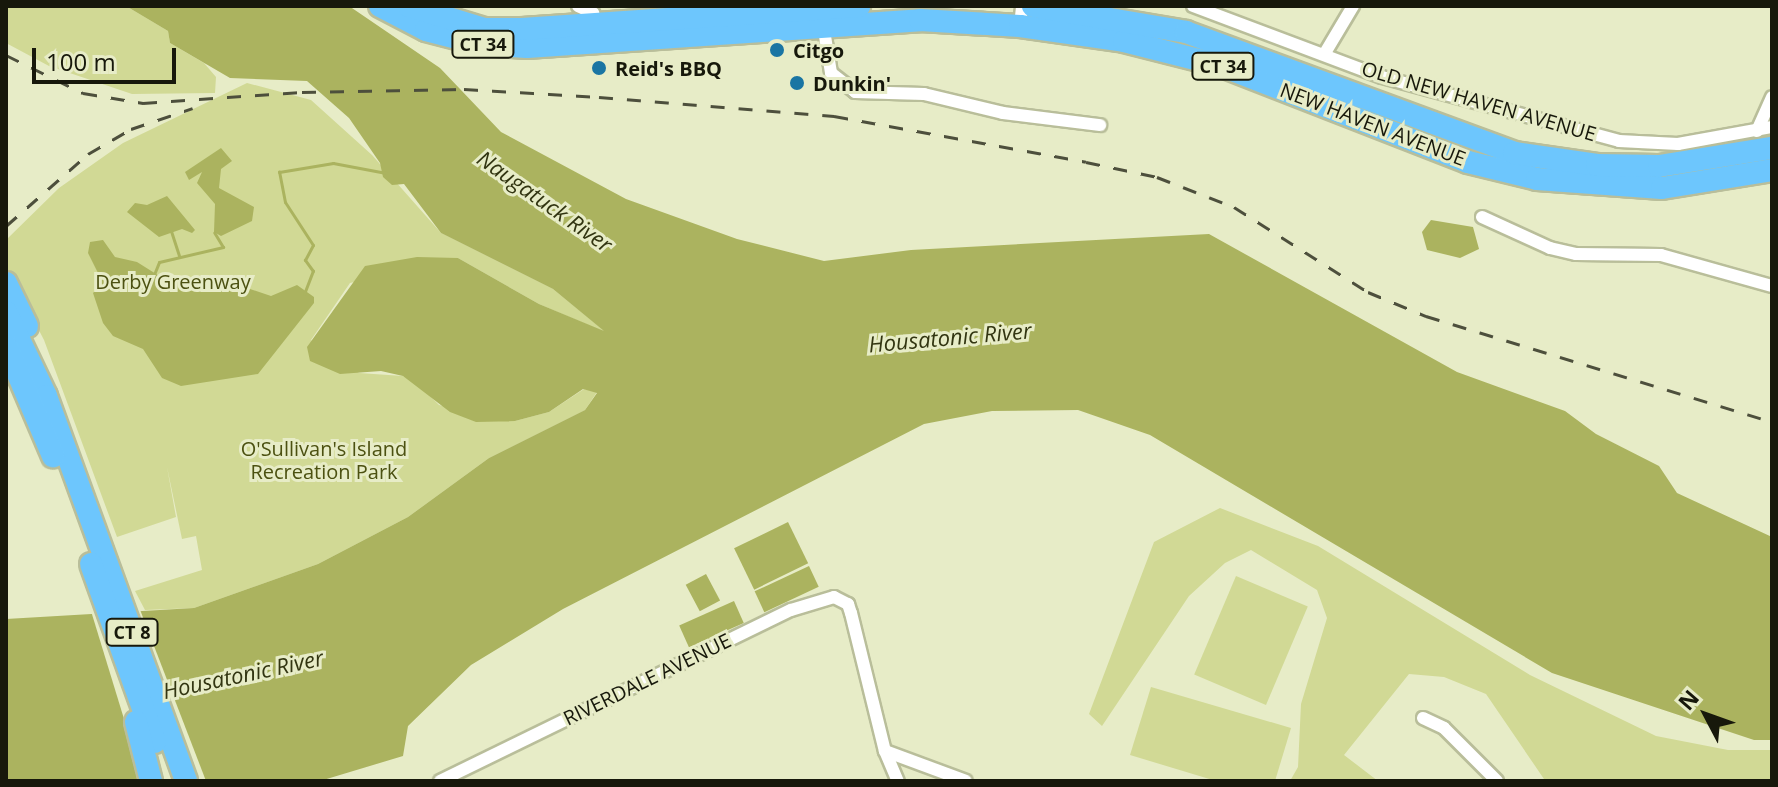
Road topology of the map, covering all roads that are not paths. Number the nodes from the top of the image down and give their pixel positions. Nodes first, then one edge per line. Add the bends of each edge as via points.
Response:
1 (380, 6) edge
2 (409, 6) edge
3 (578, 6) edge
4 (859, 6) edge
5 (1033, 6) edge
6 (1193, 6) edge
7 (1353, 6) edge
8 (823, 16) junction
9 (1021, 16) edge
10 (594, 21) edge
11 (1325, 53) junction
12 (1772, 97) edge
13 (1100, 125) dead end
14 (1772, 127) edge
15 (1757, 131) junction
16 (1420, 132) junction
17 (1772, 148) edge
18 (1772, 170) edge
19 (1482, 217) dead end
20 (7, 286) edge
21 (1772, 286) edge
22 (6, 312) edge
23 (6, 346) edge
24 (71, 486) junction
25 (121, 647) junction
26 (1423, 718) dead end
27 (885, 751) junction
28 (458, 775) edge
29 (151, 781) edge
30 (170, 781) edge
31 (186, 781) edge
32 (440, 781) edge
33 (898, 781) edge
34 (966, 781) edge
35 (1497, 781) edge

1 - 10 highway, CT 34 via 426,30 480,44 527,47
2 - 10 highway, CT 34 via 484,29
3 - 10 street
4 - 8 highway, NEW HAVEN AVENUE / CT 34
5 - 16 highway, NEW HAVEN AVENUE / CT 34 via 1186,32
6 - 11 street, OLD NEW HAVEN AVENUE
7 - 11 street
8 - 9 highway, NEW HAVEN AVENUE / CT 34
8 - 10 highway, NEW HAVEN AVENUE / CT 34
8 - 13 street via 831,73 855,92 924,94 1003,113
9 - 16 highway, NEW HAVEN AVENUE / CT 34 via 1210,63
11 - 15 street, OLD NEW HAVEN AVENUE via 1382,77 1619,141 1678,144
12 - 15 street
14 - 15 street, OLD NEW HAVEN AVENUE
16 - 17 highway, NEW HAVEN AVENUE / CT 34 via 1597,165 1691,164
16 - 18 highway, NEW HAVEN AVENUE / CT 34 via 1491,169 1577,185 1662,188
19 - 21 street via 1576,254 1661,255
20 - 24 highway via 57,402
22 - 24 highway, CT 8 via 46,396
23 - 24 highway, CT 8
24 - 25 highway, CT 8
24 - 31 highway, CT 8
25 - 29 highway
25 - 30 highway, CT 8
26 - 35 street via 1444,728
27 - 28 street, RIVERDALE AVENUE via 851,613 839,598 806,603
27 - 33 street
27 - 34 street
28 - 32 street, RIVERDALE AVENUE

